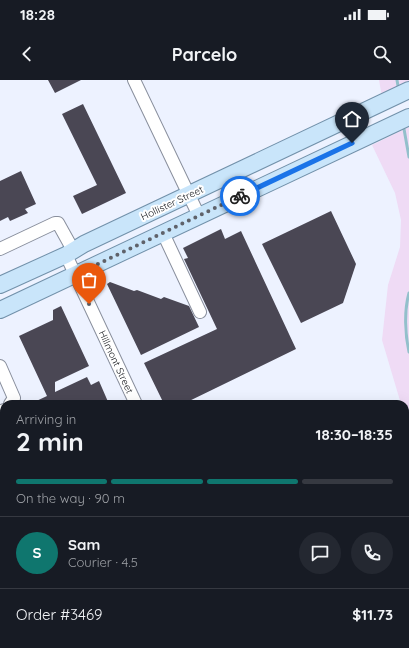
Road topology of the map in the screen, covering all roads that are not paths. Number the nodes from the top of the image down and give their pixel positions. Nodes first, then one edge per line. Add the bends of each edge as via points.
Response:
1 (134, 80) edge
2 (409, 90) edge
3 (409, 116) edge
4 (189, 195) junction
5 (199, 216) junction
6 (163, 233) junction
7 (0, 249) edge
8 (69, 252) junction
9 (75, 275) junction
10 (1, 282) edge
11 (0, 310) edge
12 (200, 312) dead end
13 (0, 366) edge
14 (13, 400) edge
15 (134, 400) edge

1 - 4 street
2 - 4 main road, Hollister Street
3 - 5 main road
4 - 5 street
4 - 8 main road, Hollister Street
5 - 6 main road
6 - 9 main road
6 - 12 street
7 - 8 street, Hillmont Street via 58,223
8 - 9 street, Hillmont Street
8 - 10 main road, Hollister Street
9 - 11 main road
9 - 15 street, Hillmont Street
13 - 14 street

